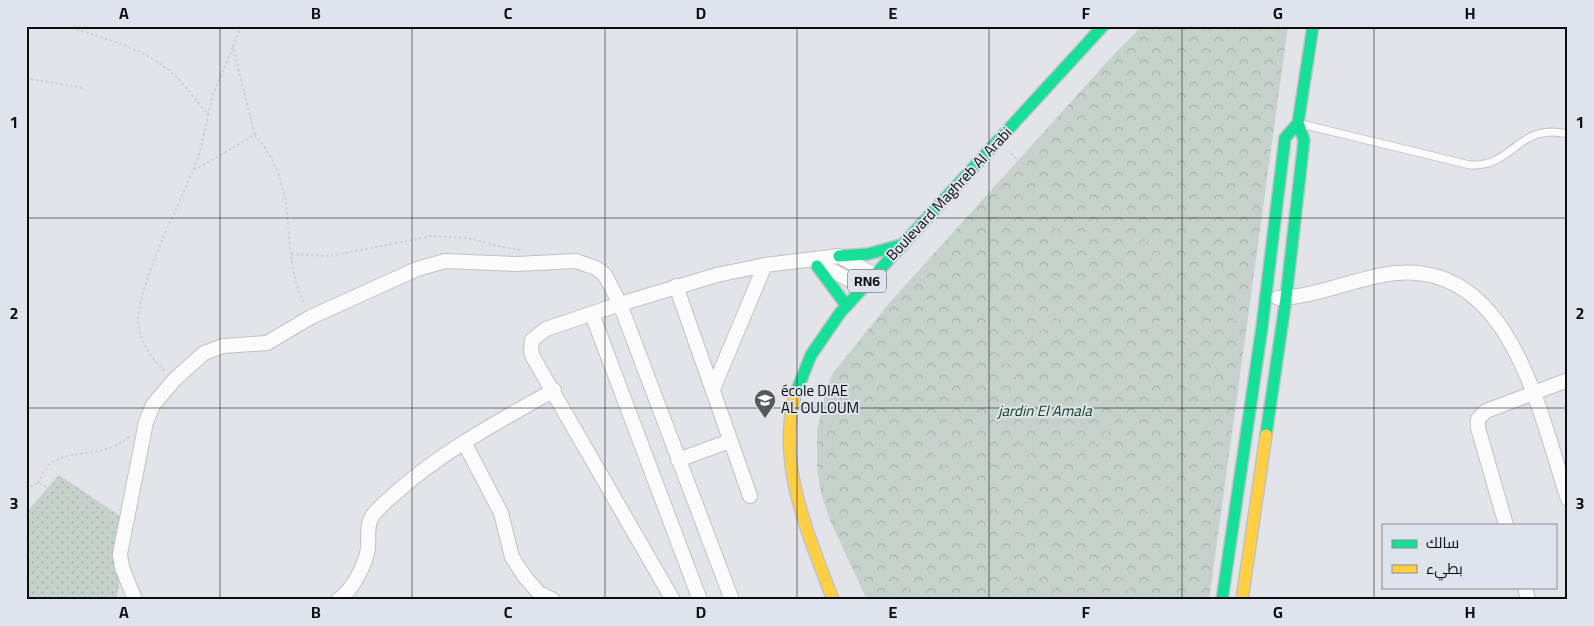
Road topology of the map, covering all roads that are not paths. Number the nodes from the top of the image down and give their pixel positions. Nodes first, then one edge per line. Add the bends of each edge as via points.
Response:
1 (1103, 26) edge
2 (1313, 26) edge
3 (1298, 123) junction
4 (1568, 134) edge
5 (901, 245) junction
6 (839, 256) junction
7 (793, 261) junction
8 (765, 265) junction
9 (817, 266) junction
10 (873, 274) junction
11 (676, 286) junction
12 (862, 287) junction
13 (1265, 298) junction
14 (1286, 298) junction
15 (620, 304) junction
16 (846, 306) junction
17 (592, 314) junction
18 (1568, 380) edge
19 (714, 389) junction
20 (554, 390) junction
21 (1533, 392) junction
22 (730, 441) junction
23 (464, 442) junction
24 (1244, 445) junction
25 (1264, 448) junction
26 (678, 460) junction
27 (750, 496) dead end
28 (1568, 499) edge
29 (1506, 524) edge
30 (135, 600) edge
31 (338, 600) edge
32 (553, 600) edge
33 (673, 600) edge
34 (700, 600) edge
35 (732, 600) edge
36 (833, 600) edge
37 (1222, 600) edge
38 (1242, 600) edge

1 - 5 street, Boulevard Maghreb Al Arabi / RN6
2 - 3 street
3 - 4 lane via 1478,166 1501,158 1531,135 1556,131
3 - 13 street via 1285,138
3 - 14 street via 1304,140
5 - 6 street via 868,254
5 - 10 street, Boulevard Maghreb Al Arabi / RN6
6 - 7 street
6 - 10 street
7 - 8 street
7 - 9 street
8 - 11 street
8 - 19 street
9 - 12 street
9 - 16 street
10 - 12 street, Boulevard Maghreb Al Arabi / RN6
11 - 15 street
11 - 19 street
12 - 16 street, Boulevard Maghreb Al Arabi / RN6
13 - 14 street
13 - 24 street
14 - 21 street via 1378,276 1419,272 1438,276 1467,290 1494,316 1512,342
14 - 25 street
15 - 17 street
15 - 26 street
15 - 30 street via 605,276 596,268 576,261 516,264 445,261 417,269 311,317 266,343 215,347 175,379 154,405 146,422 120,561
16 - 36 street, Boulevard Maghreb Al Arabi / RN6 via 811,355 797,392 789,430 791,467 807,528
17 - 20 street via 546,329 532,340 534,359
17 - 34 street
18 - 21 street
19 - 22 street
20 - 23 street
20 - 33 street
21 - 28 street
21 - 29 street via 1486,411 1477,423
22 - 26 street
22 - 27 street
23 - 31 street via 409,481 373,516 369,524 366,558 347,592
23 - 32 street via 501,513 512,557 539,593
24 - 25 street
24 - 37 street
25 - 38 street
26 - 35 street

